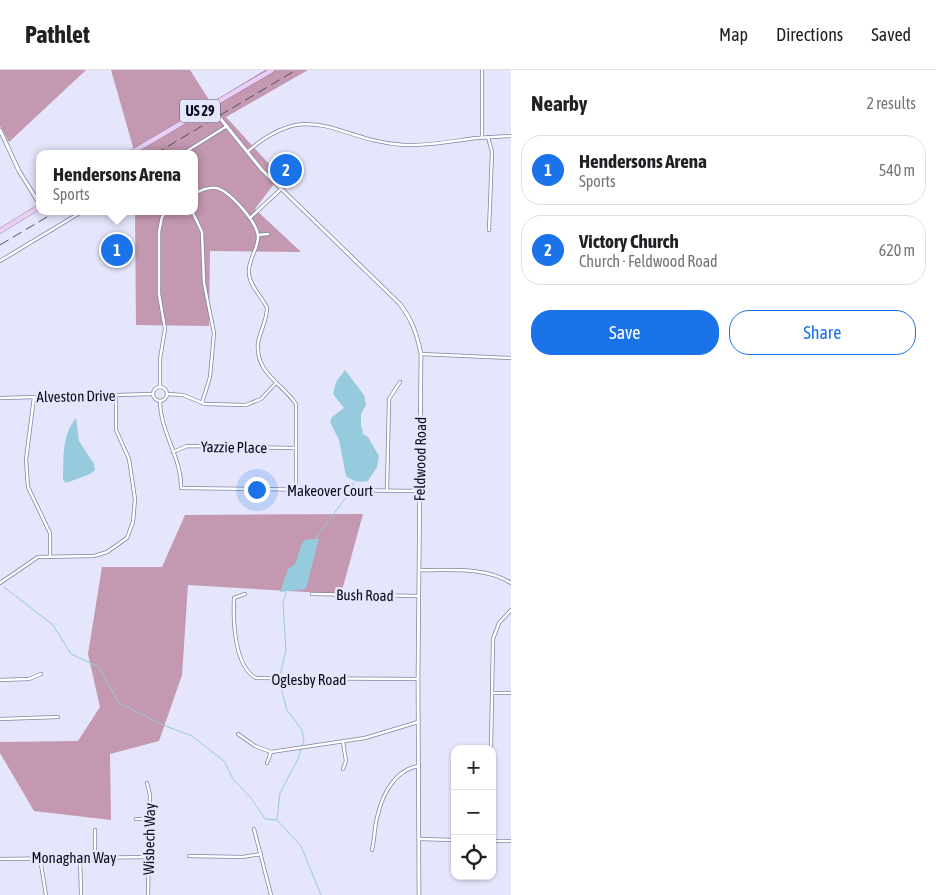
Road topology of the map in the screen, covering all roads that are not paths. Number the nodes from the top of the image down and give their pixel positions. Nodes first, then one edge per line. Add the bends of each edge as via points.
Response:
1 (272, 70) edge
2 (482, 70) edge
3 (212, 104) junction
4 (227, 126) junction
5 (0, 130) edge
6 (511, 136) edge
7 (488, 137) junction
8 (482, 138) junction
9 (136, 150) edge
10 (188, 150) edge
11 (247, 152) junction
12 (281, 189) junction
13 (198, 192) edge
14 (36, 199) edge
15 (36, 208) edge
16 (77, 215) edge
17 (164, 215) edge
18 (194, 215) edge
19 (250, 218) junction
20 (489, 230) dead end
21 (0, 231) edge
22 (268, 234) dead end
23 (258, 235) junction
24 (0, 261) edge
25 (421, 354) junction
26 (511, 358) edge
27 (400, 382) dead end
28 (275, 384) junction
29 (160, 387) junction
30 (153, 394) junction
31 (167, 394) junction
32 (116, 396) junction
33 (34, 397) junction
34 (0, 398) edge
35 (160, 401) junction
36 (202, 403) junction
37 (295, 448) junction
38 (173, 452) junction
39 (296, 490) junction
40 (387, 491) junction
41 (419, 491) junction
42 (50, 556) junction
43 (418, 570) junction
44 (511, 582) edge
45 (0, 584) edge
46 (246, 594) dead end
47 (312, 594) dead end
48 (418, 596) junction
49 (511, 610) edge
50 (41, 674) dead end
51 (418, 679) junction
52 (0, 680) edge
53 (492, 693) junction
54 (511, 693) edge
55 (58, 718) dead end
56 (0, 719) edge
57 (418, 722) junction
58 (238, 734) dead end
59 (343, 742) junction
60 (492, 745) edge
61 (271, 752) junction
62 (267, 763) dead end
63 (419, 766) junction
64 (343, 769) dead end
65 (147, 783) dead end
66 (136, 819) dead end
67 (150, 819) junction
68 (254, 828) dead end
69 (95, 830) dead end
70 (419, 839) junction
71 (451, 840) edge
72 (496, 841) edge
73 (511, 841) edge
74 (372, 850) dead end
75 (261, 854) junction
76 (189, 856) dead end
77 (95, 857) junction
78 (149, 857) junction
79 (40, 858) junction
80 (80, 858) junction
81 (0, 859) edge
82 (46, 895) edge
83 (81, 895) edge
84 (148, 895) edge
85 (271, 895) edge
86 (419, 895) edge

1 - 3 main road, US 29
2 - 8 street
3 - 4 street, Feldwood Road
3 - 9 main road, US 29
4 - 10 street
4 - 11 street, Feldwood Road
5 - 14 street
6 - 7 street
7 - 8 street
7 - 20 street via 492,152
8 - 11 street via 406,145 324,125 305,124 272,132
11 - 12 street, Feldwood Road
12 - 19 street
12 - 25 street, Feldwood Road via 400,304 415,327
13 - 19 street via 209,188 220,190
15 - 21 main road
16 - 24 street
17 - 29 street via 159,232 160,294 165,329
18 - 36 street via 202,232 204,283 214,333 210,377
19 - 23 street
22 - 23 street
23 - 28 street via 249,275 266,308 258,342 259,355 267,375
25 - 26 street
25 - 41 street, Feldwood Road
27 - 40 street via 389,399
28 - 36 street via 254,403
28 - 37 street via 289,393 296,404
29 - 30 street
29 - 31 street
30 - 32 street, Alveston Drive
30 - 35 street
31 - 35 street via 166,399
31 - 36 street via 183,395
32 - 33 street, Alveston Drive
32 - 42 street via 116,430 129,459 135,499 133,522 127,538 107,552 94,556
33 - 34 street, Alveston Drive
33 - 42 street via 26,460 28,487 50,533
35 - 38 street, Makeover Court via 163,423
37 - 38 street, Yazzie Place via 187,446
37 - 39 street
38 - 39 street, Makeover Court via 182,474 181,488
39 - 40 street, Makeover Court
40 - 41 street, Makeover Court
41 - 43 street, Feldwood Road
42 - 45 street via 32,560
43 - 44 street via 478,572
43 - 48 street, Feldwood Road
46 - 51 street, Oglesby Road via 234,598 234,627 238,650 248,671 256,678
47 - 48 street, Bush Road
48 - 51 street, Feldwood Road
49 - 53 street via 499,623 493,639
50 - 52 street via 29,679
51 - 57 street, Feldwood Road
53 - 54 street
53 - 60 street
55 - 56 street
57 - 59 street
57 - 63 street, Feldwood Road
58 - 61 street
59 - 61 street
59 - 64 street via 346,761
61 - 62 street
63 - 70 street, Feldwood Road
63 - 74 street via 402,771 395,778 378,814
65 - 67 street, Wisbech Way
66 - 67 street
67 - 78 street, Wisbech Way
68 - 75 street
69 - 77 street
70 - 71 street
70 - 86 street, Feldwood Road
72 - 73 street
75 - 76 street via 243,858
75 - 85 street
77 - 78 street, Monaghan Way
77 - 80 street, Monaghan Way
78 - 84 street, Wisbech Way
79 - 80 street, Monaghan Way
79 - 81 street, Monaghan Way
79 - 82 street
80 - 83 street

